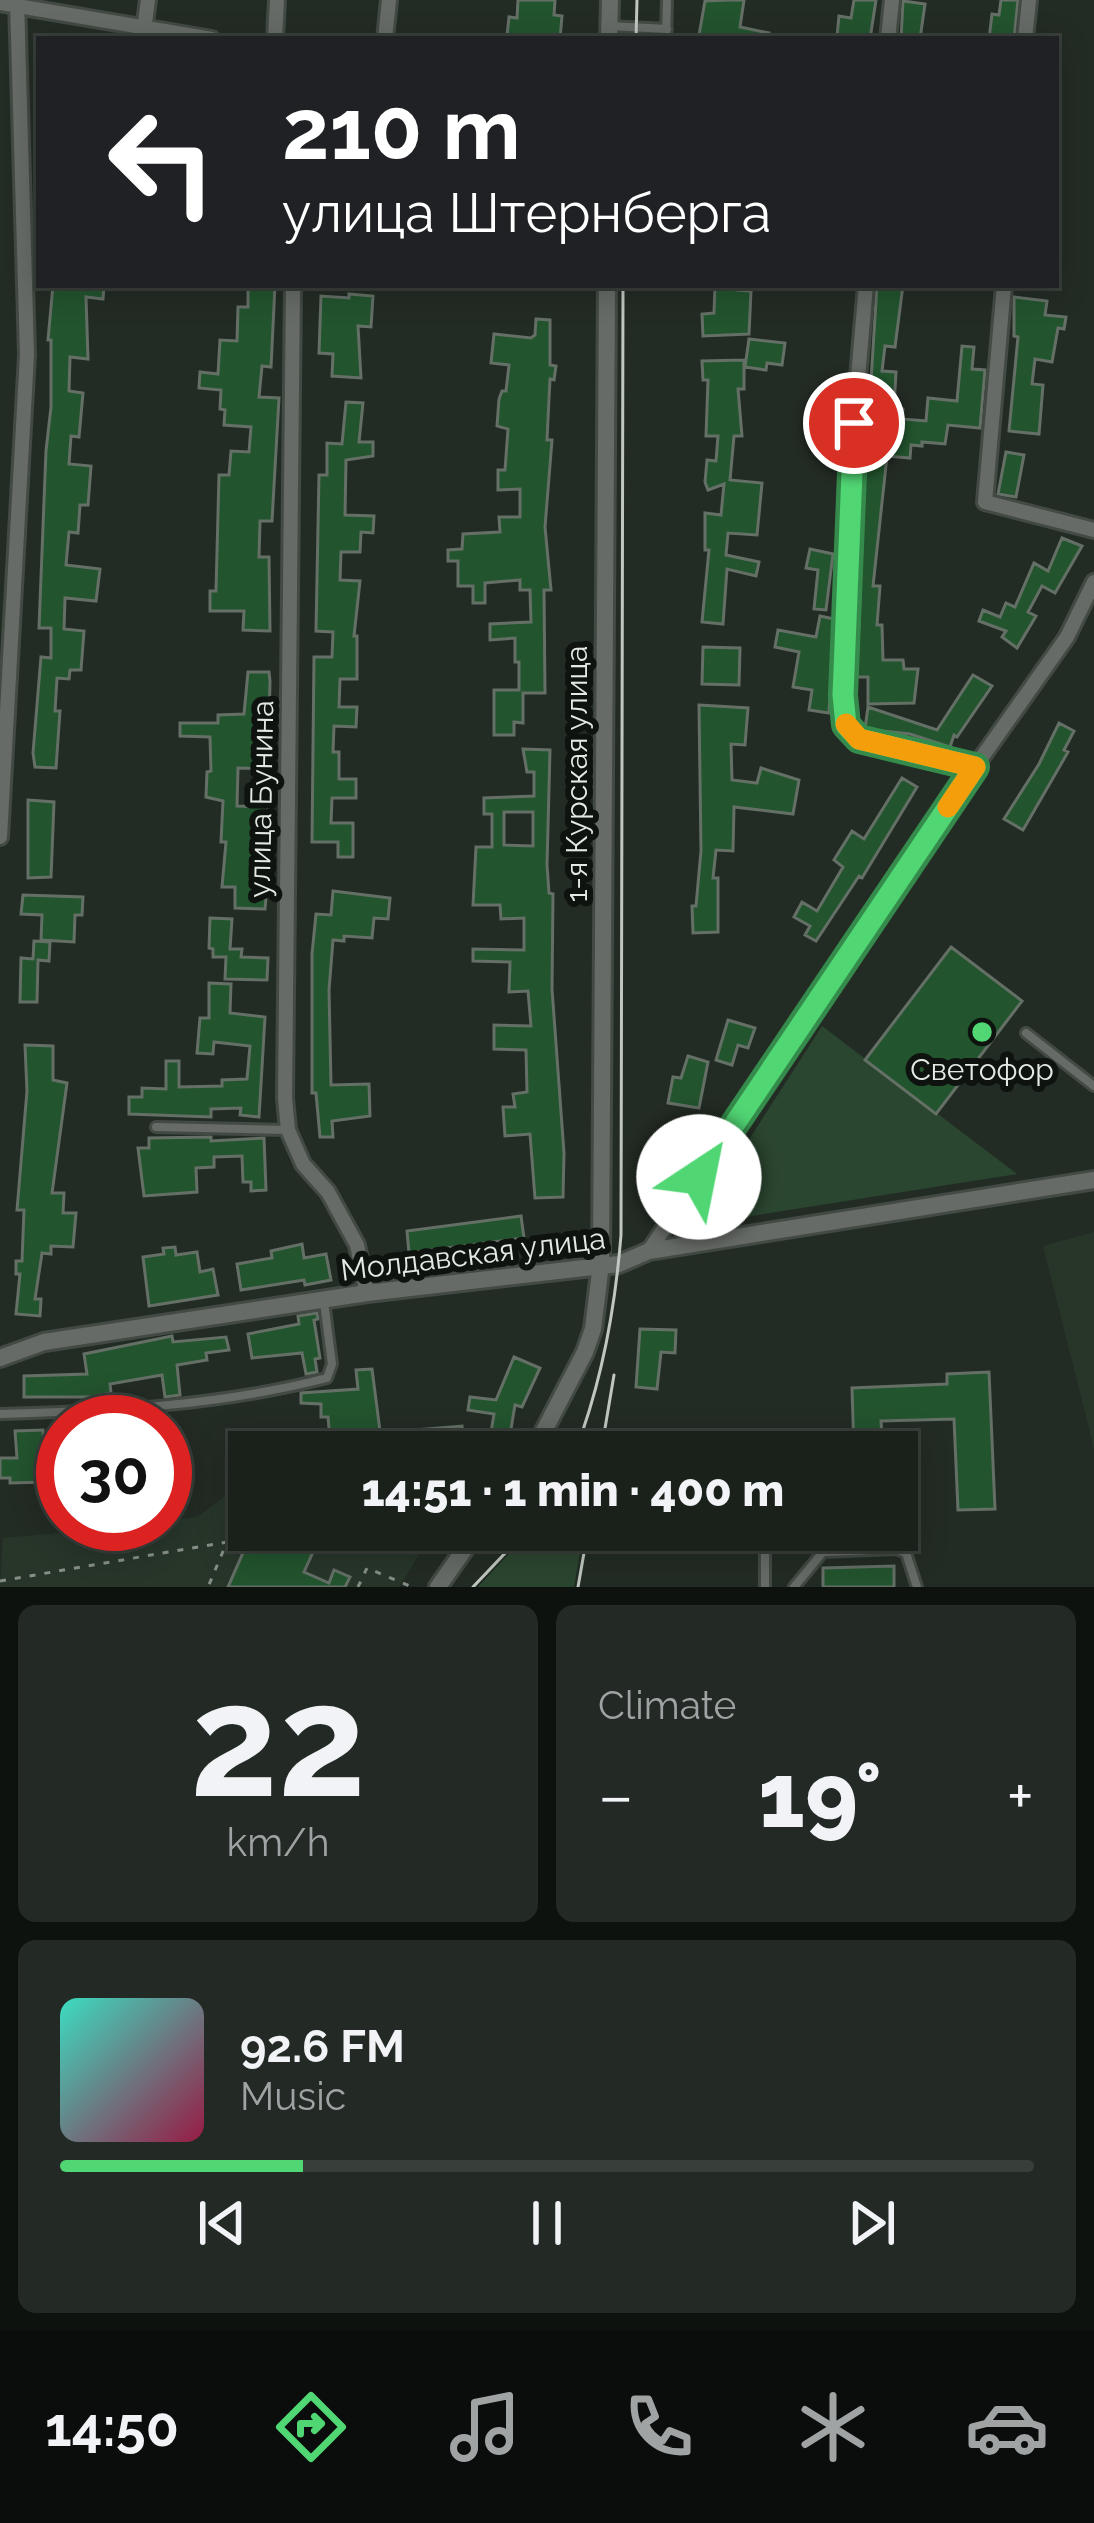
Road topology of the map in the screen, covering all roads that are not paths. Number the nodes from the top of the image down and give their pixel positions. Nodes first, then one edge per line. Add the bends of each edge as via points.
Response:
1 (148, 0) edge
2 (277, 0) edge
3 (389, 0) edge
4 (610, 0) edge
5 (667, 0) edge
6 (892, 0) edge
7 (1029, 0) edge
8 (0, 3) edge
9 (17, 3) edge
10 (144, 30) junction
11 (610, 32) edge
12 (666, 34) edge
13 (189, 36) edge
14 (275, 36) edge
15 (385, 36) edge
16 (888, 36) edge
17 (1025, 36) edge
18 (293, 288) edge
19 (607, 288) edge
20 (866, 288) edge
21 (1004, 288) edge
22 (1094, 530) edge
23 (1094, 583) edge
24 (975, 767) junction
25 (0, 837) edge
26 (1026, 1033) dead end
27 (1094, 1086) edge
28 (156, 1127) dead end
29 (288, 1130) junction
30 (1094, 1180) edge
31 (649, 1251) junction
32 (601, 1264) junction
33 (367, 1293) junction
34 (324, 1300) junction
35 (0, 1358) edge
36 (0, 1414) edge
37 (544, 1431) edge
38 (463, 1551) edge
39 (765, 1551) edge
40 (827, 1551) edge
41 (903, 1551) edge
42 (438, 1587) edge
43 (765, 1587) edge
44 (794, 1587) edge
45 (916, 1587) edge

1 - 10 street
2 - 14 street
3 - 15 street
4 - 11 street
5 - 12 lane
6 - 16 street
7 - 17 street
8 - 9 street
9 - 10 street
9 - 25 street via 27,355
10 - 13 street
11 - 12 lane
18 - 29 street, улица Бунина
19 - 32 street, 1-я Курская улица
20 - 24 street via 850,469 846,725 859,739
21 - 22 street via 986,502
23 - 24 street via 1067,637
24 - 31 street
26 - 27 lane
28 - 29 lane
29 - 33 street, улица Бунина via 357,1245
30 - 31 street, Молдавская улица
31 - 32 street, Молдавская улица
32 - 33 street, Молдавская улица
32 - 37 street, 1-я Курская улица via 586,1352
33 - 34 street, Молдавская улица
34 - 35 street, Молдавская улица via 44,1342
34 - 36 lane via 327,1378 145,1410
38 - 42 street
39 - 43 lane
40 - 44 lane
41 - 45 lane

